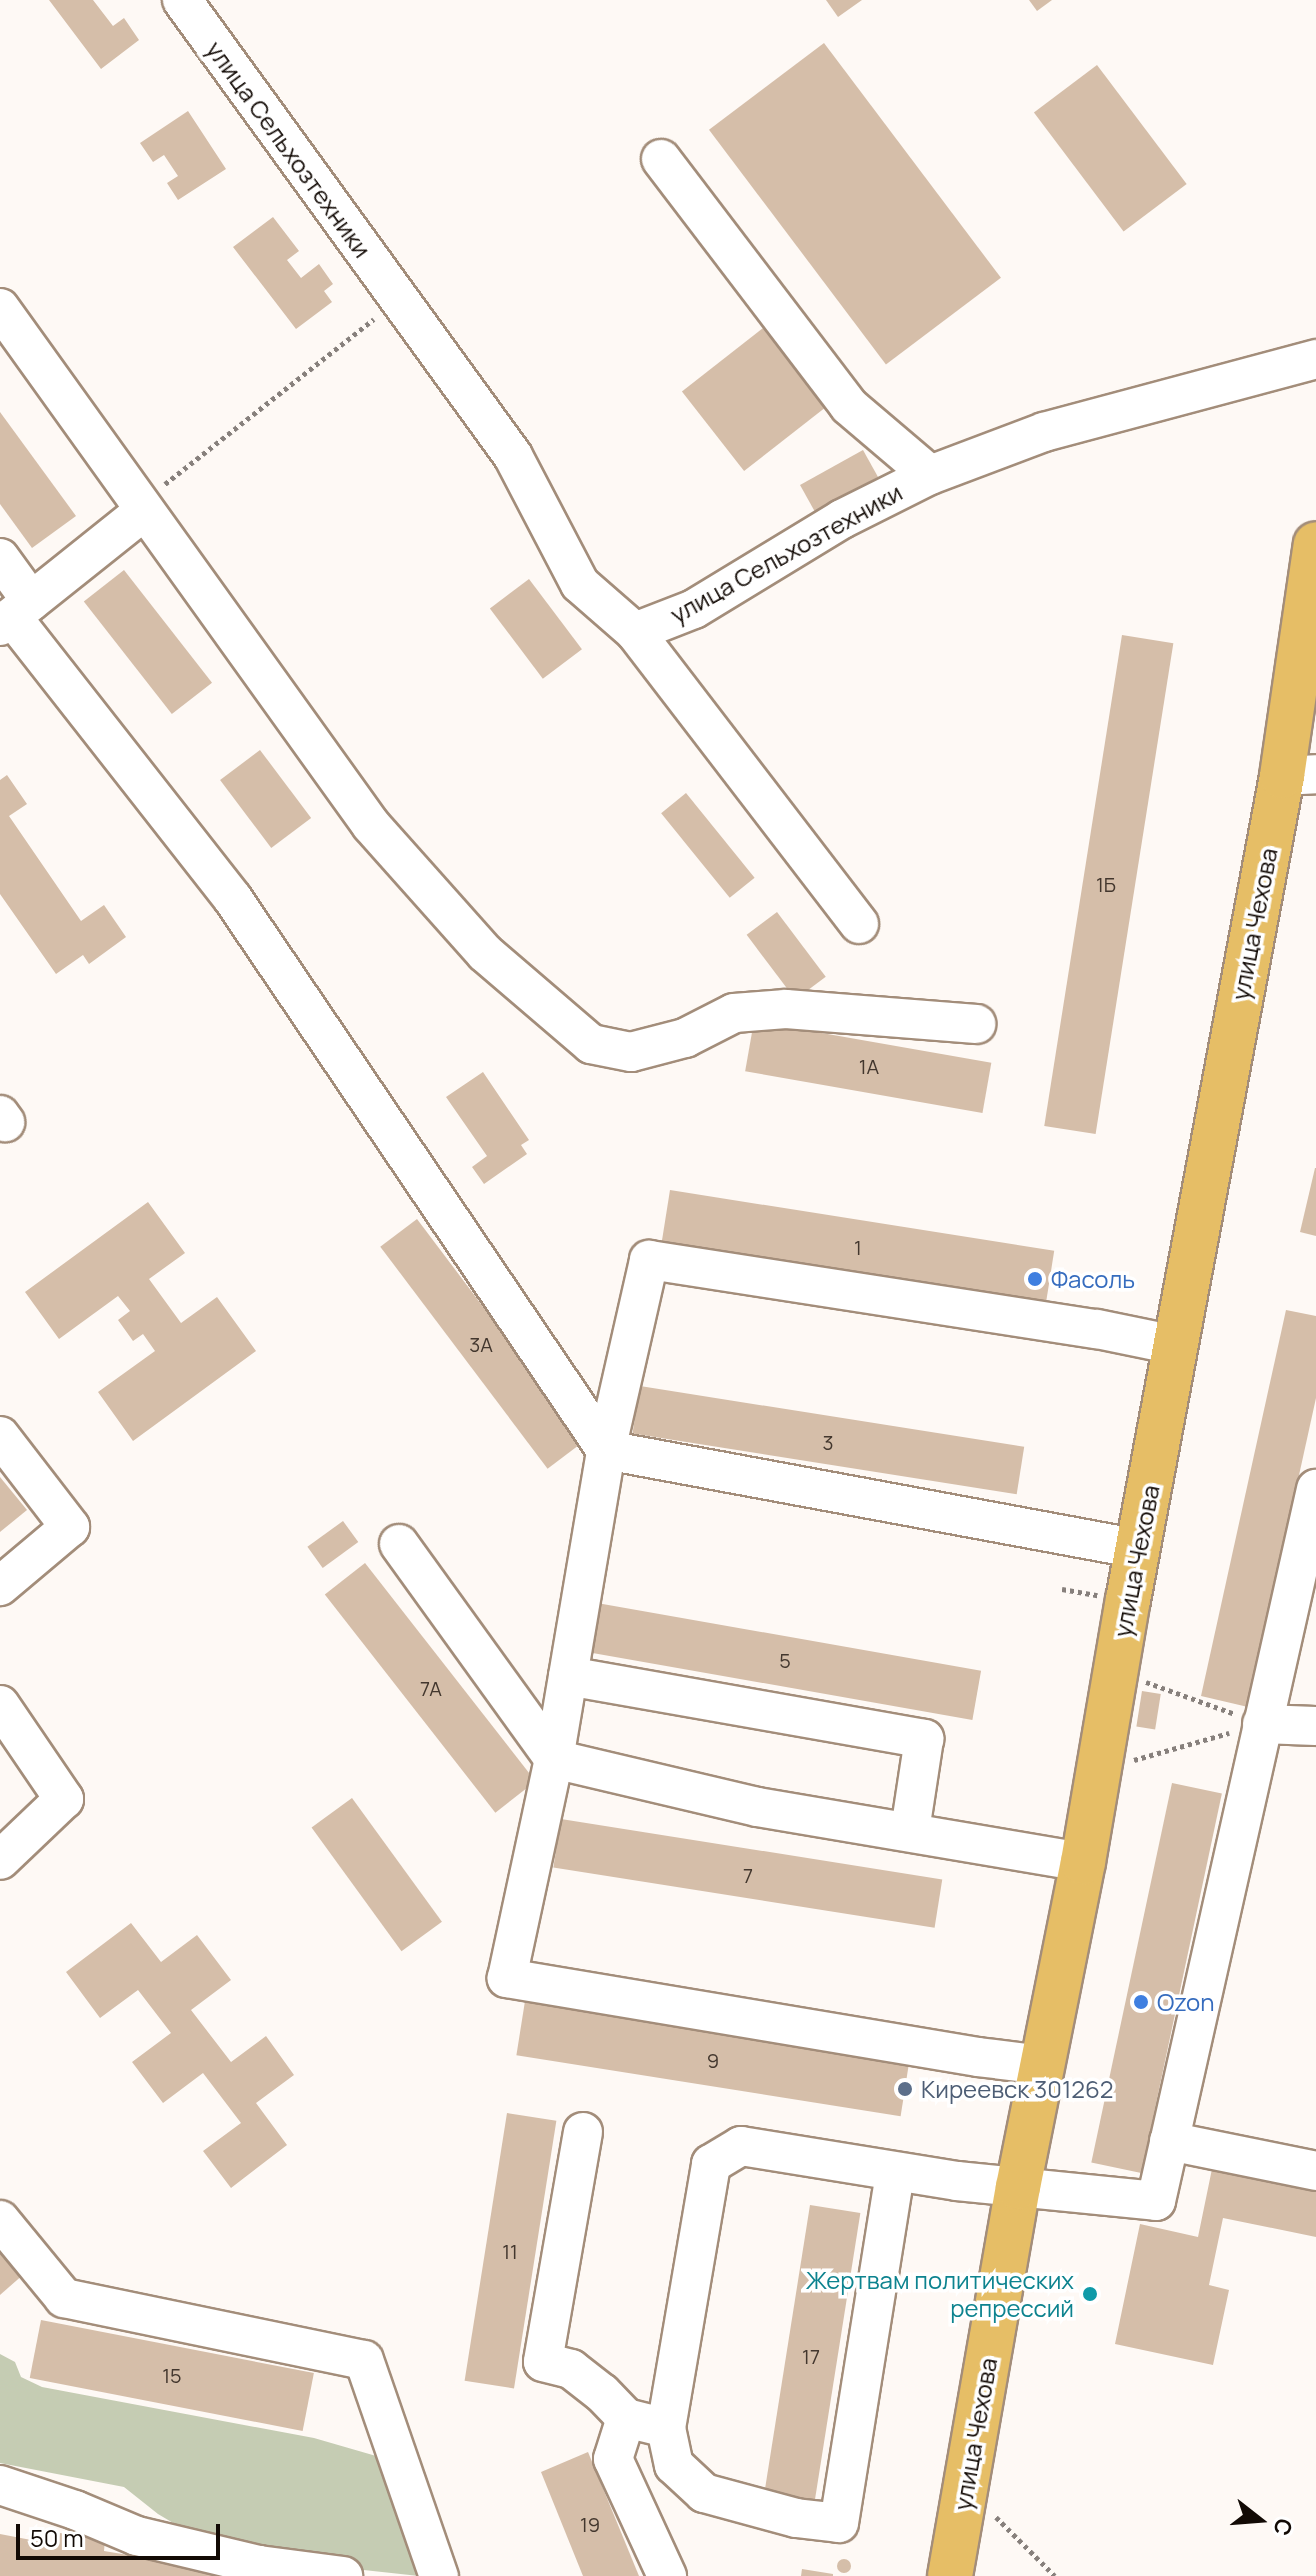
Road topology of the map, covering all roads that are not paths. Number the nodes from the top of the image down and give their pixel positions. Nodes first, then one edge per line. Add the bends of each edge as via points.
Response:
1 (182, 0) edge
2 (661, 159) dead end
3 (0, 308) edge
4 (1316, 359) edge
5 (930, 475) junction
6 (142, 508) junction
7 (1316, 544) edge
8 (0, 558) edge
9 (14, 615) edge
10 (635, 632) junction
11 (1299, 775) edge
12 (859, 924) dead end
13 (976, 1024) dead end
14 (1175, 1345) junction
15 (0, 1436) edge
16 (606, 1450) junction
17 (1316, 1489) edge
18 (399, 1544) dead end
19 (1139, 1549) junction
20 (0, 1586) edge
21 (568, 1676) junction
22 (0, 1705) edge
23 (1262, 1724) junction
24 (1316, 1726) edge
25 (554, 1759) junction
26 (910, 1830) junction
27 (0, 1860) edge
28 (1083, 1862) junction
29 (1043, 2065) junction
30 (583, 2132) dead end
31 (1169, 2141) junction
32 (1316, 2171) edge
33 (895, 2172) junction
34 (1018, 2187) junction
35 (0, 2220) edge
36 (626, 2418) junction
37 (666, 2428) junction
38 (0, 2485) edge
39 (259, 2571) edge
40 (343, 2576) edge
41 (439, 2576) edge
42 (667, 2576) edge
43 (950, 2576) edge

1 - 10 street, улица Сельхозтехники via 513,456 580,584
2 - 5 street via 849,406
3 - 6 street
4 - 5 street, улица Сельхозтехники via 1044,432
5 - 10 street, улица Сельхозтехники via 842,519 694,609
6 - 9 street
6 - 13 street via 371,825 485,953 591,1044 631,1052 685,1038 734,1013 786,1009
7 - 11 main road, улица Чехова
8 - 9 street
9 - 16 street via 233,899
10 - 12 street
11 - 14 main road, улица Чехова
14 - 16 street via 649,1260
14 - 19 main road, улица Чехова
15 - 20 street via 70,1527
16 - 19 street
16 - 21 street
17 - 23 street
18 - 25 street
19 - 28 main road, улица Чехова
21 - 25 street
21 - 26 street via 924,1739
22 - 27 street via 64,1799
23 - 24 street
23 - 31 street
25 - 26 street via 757,1807
25 - 29 street via 507,1978
26 - 28 street
28 - 29 main road, улица Чехова
29 - 34 main road, улица Чехова
30 - 36 street via 543,2362 571,2369
31 - 32 street
31 - 34 street via 1156,2201
33 - 34 street
33 - 37 street via 741,2146 711,2164
33 - 37 street via 839,2523 796,2518 704,2493 674,2465
34 - 43 main road, улица Чехова
35 - 41 street via 64,2298 364,2360
36 - 37 street
36 - 42 street via 613,2459
38 - 39 street via 137,2536
39 - 40 street

